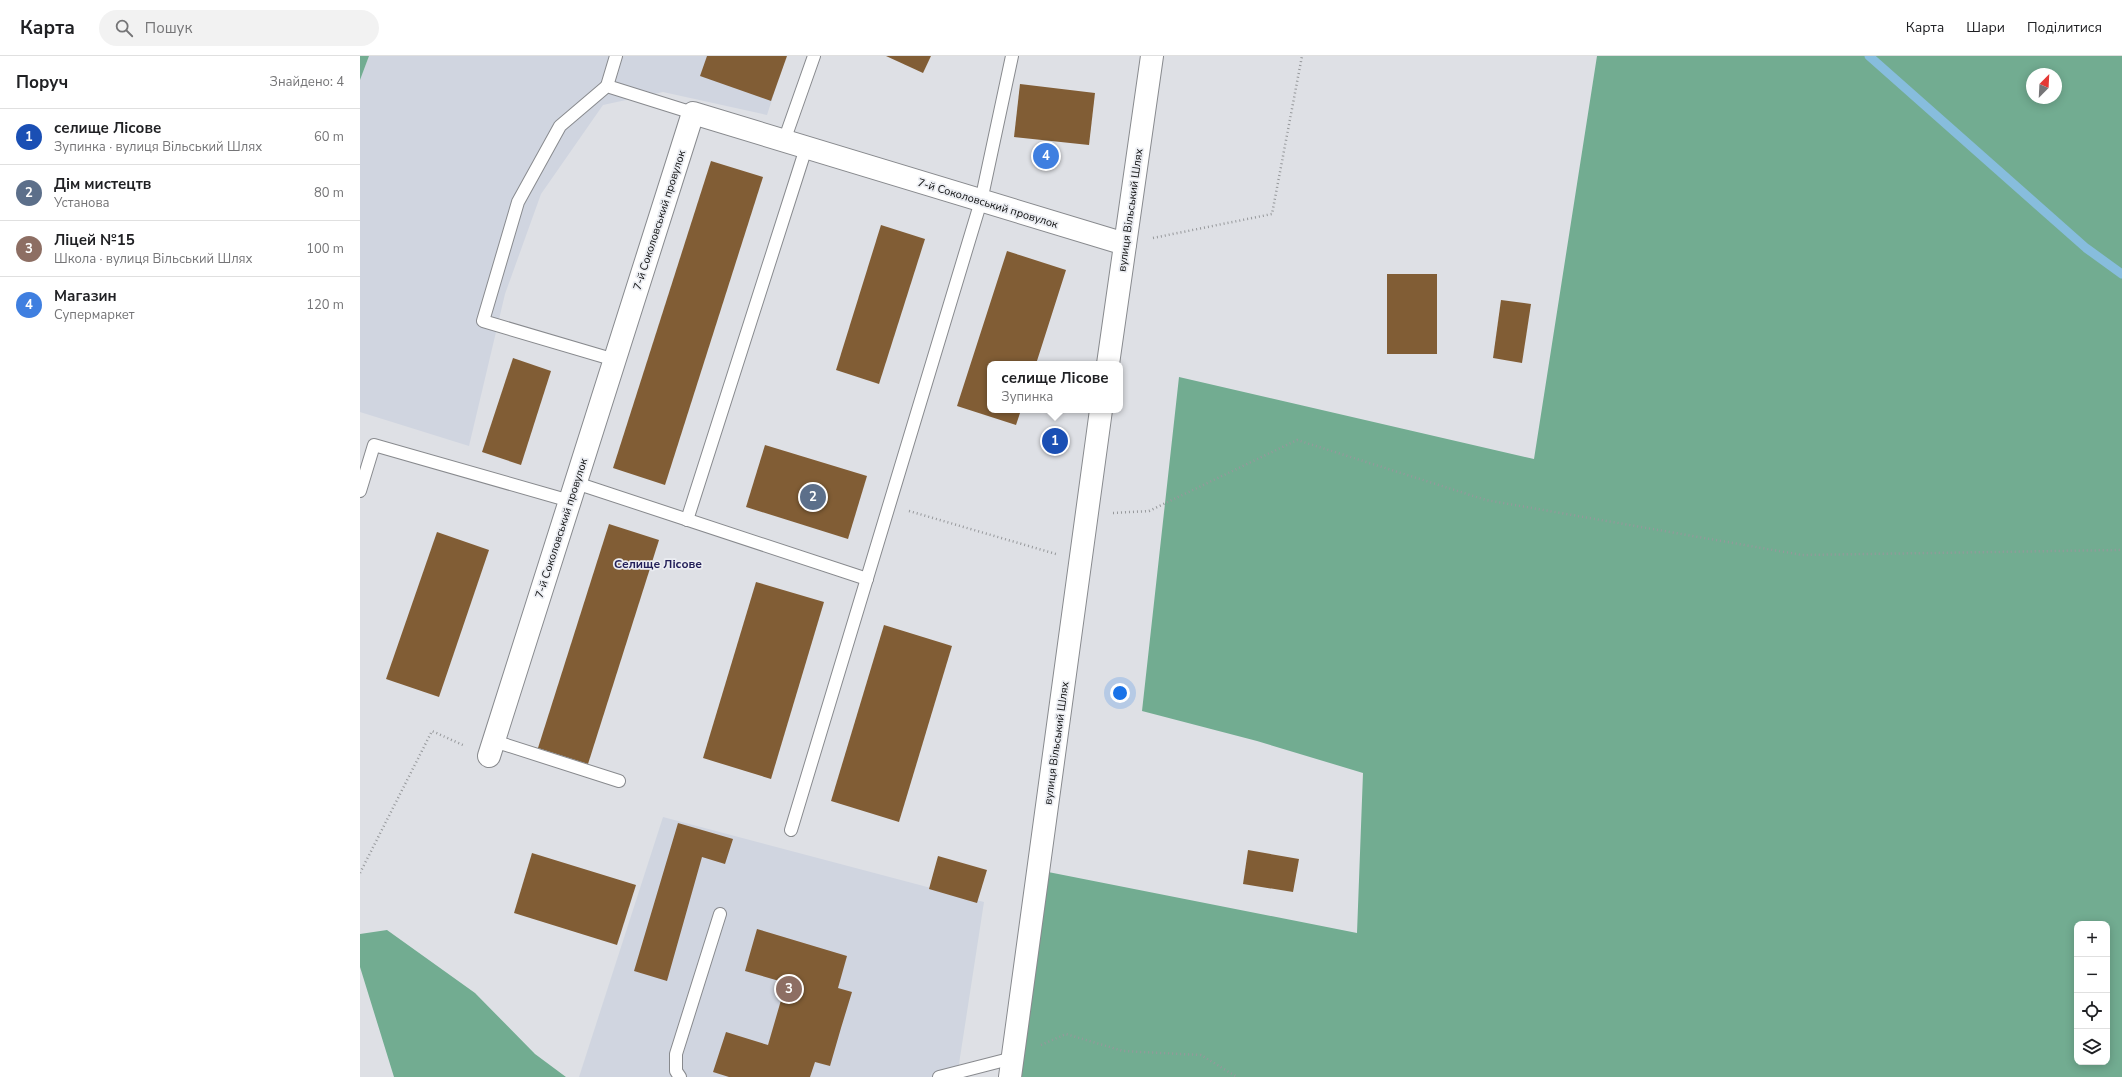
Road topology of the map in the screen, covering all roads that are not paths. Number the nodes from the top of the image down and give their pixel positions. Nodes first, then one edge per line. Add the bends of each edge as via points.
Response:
1 (616, 56) edge
2 (814, 56) edge
3 (1012, 56) edge
4 (1152, 56) edge
5 (607, 86) junction
6 (693, 113) junction
7 (784, 141) junction
8 (806, 148) junction
9 (981, 201) junction
10 (1125, 244) junction
11 (615, 360) junction
12 (1108, 361) edge
13 (1101, 413) edge
14 (360, 491) edge
15 (573, 492) junction
16 (687, 520) junction
17 (867, 579) junction
18 (491, 748) joint
19 (620, 782) dead end
20 (791, 830) dead end
21 (720, 914) dead end
22 (1012, 1067) edge
23 (680, 1077) edge
24 (939, 1077) edge

1 - 5 lane
2 - 7 lane
3 - 9 lane
4 - 10 street, вулиця Вільський Шлях
5 - 6 lane
5 - 11 lane via 560,126 518,202 483,321
6 - 7 street, 7-й Соколовський провулок
6 - 11 street, 7-й Соколовський провулок
7 - 8 street, 7-й Соколовський провулок
8 - 9 street, 7-й Соколовський провулок
8 - 16 lane
9 - 10 street, 7-й Соколовський провулок
9 - 17 lane
10 - 12 street, вулиця Вільський Шлях
11 - 15 street, 7-й Соколовський провулок
13 - 22 street, вулиця Вільський Шлях
14 - 15 lane via 374,444
15 - 16 lane
15 - 18 street, 7-й Соколовський провулок
16 - 17 lane
17 - 20 lane
18 - 19 lane
21 - 23 lane via 676,1054 676,1071
22 - 24 lane

